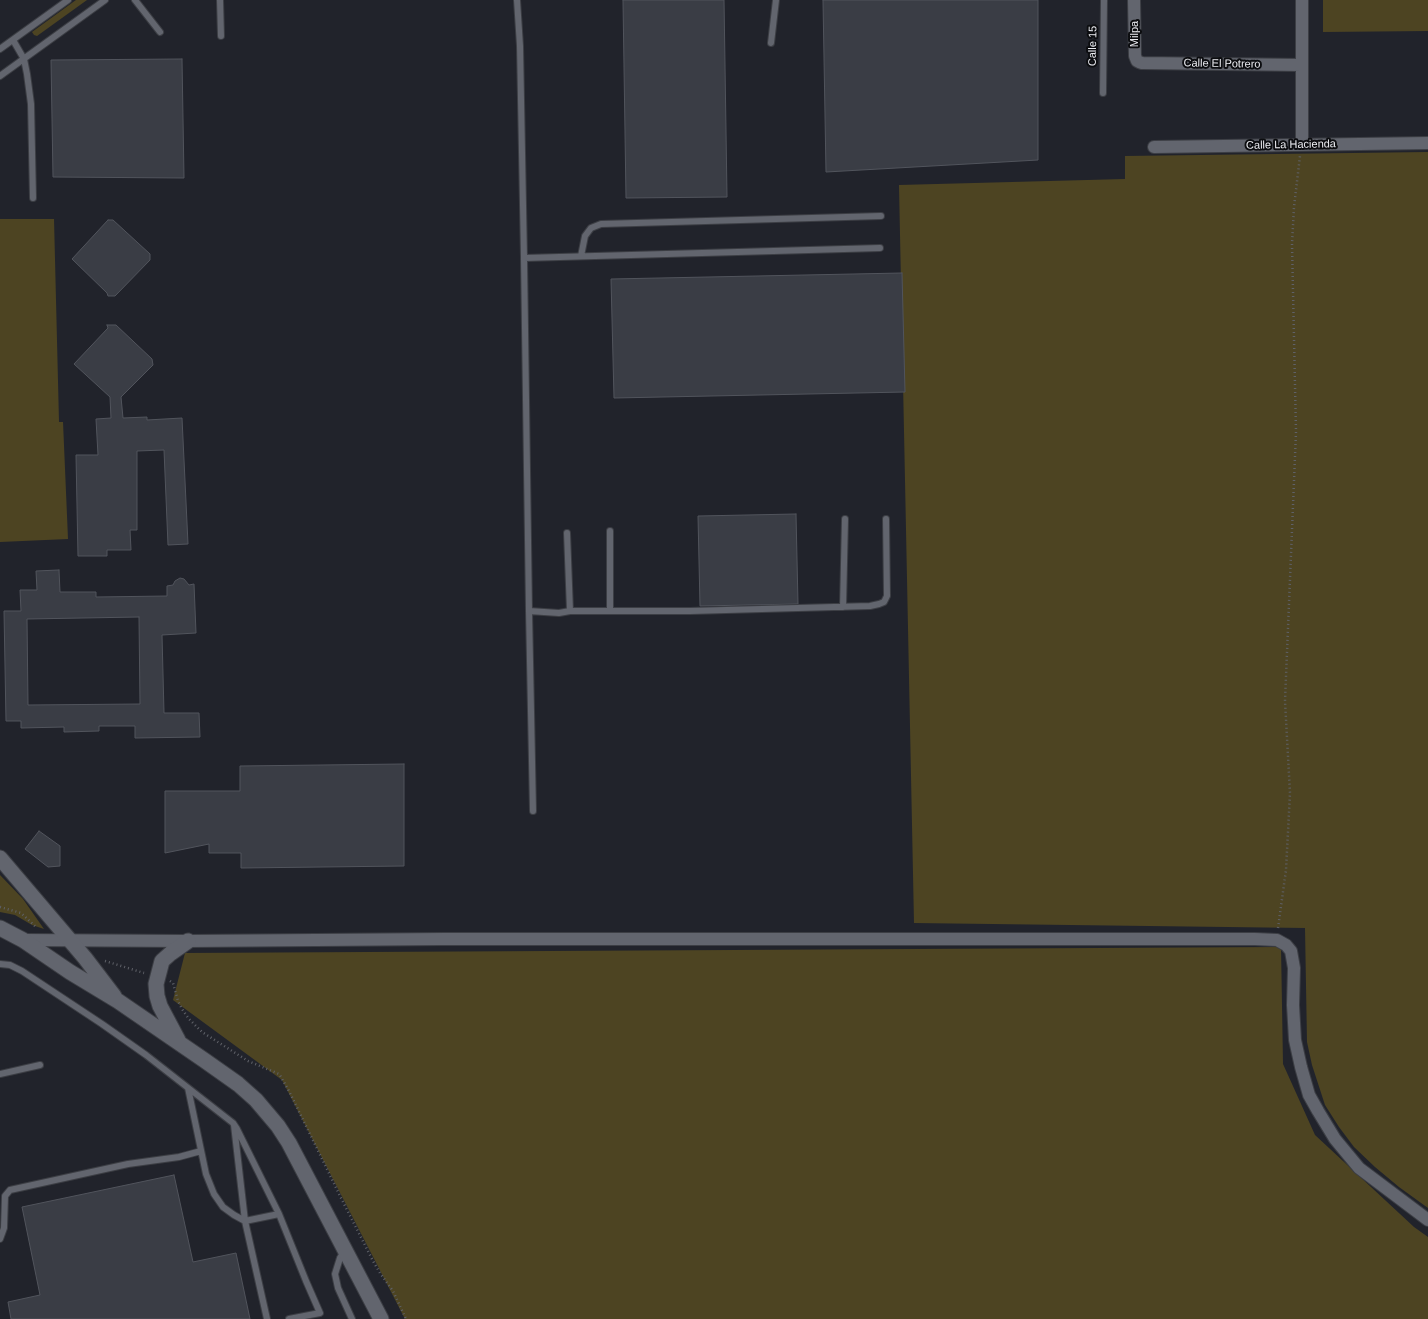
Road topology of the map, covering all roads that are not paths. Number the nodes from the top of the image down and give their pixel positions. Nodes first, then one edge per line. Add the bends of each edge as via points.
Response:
1 (68, 0) edge
2 (105, 0) edge
3 (135, 0) edge
4 (220, 0) edge
5 (517, 0) edge
6 (776, 0) edge
7 (1104, 0) edge
8 (1134, 0) edge
9 (1302, 0) edge
10 (160, 32) dead end
11 (221, 36) dead end
12 (13, 40) junction
13 (771, 43) dead end
14 (0, 49) edge
15 (24, 59) junction
16 (1142, 63) joint
17 (1302, 65) junction
18 (0, 76) edge
19 (1103, 93) dead end
20 (1428, 143) edge
21 (1302, 144) junction
22 (1154, 147) dead end
23 (33, 198) dead end
24 (881, 216) dead end
25 (880, 248) dead end
26 (581, 256) junction
27 (524, 258) junction
28 (845, 519) dead end
29 (886, 519) dead end
30 (610, 531) dead end
31 (567, 533) dead end
32 (844, 607) junction
33 (570, 611) junction
34 (610, 611) junction
35 (529, 612) junction
36 (533, 811) dead end
37 (0, 858) edge
38 (0, 928) edge
39 (23, 940) junction
40 (71, 940) junction
41 (188, 941) junction
42 (0, 964) edge
43 (118, 1002) junction
44 (179, 1043) junction
45 (40, 1065) dead end
46 (0, 1074) edge
47 (188, 1088) junction
48 (234, 1123) junction
49 (201, 1151) junction
50 (2, 1207) edge
51 (279, 1214) junction
52 (1428, 1220) edge
53 (246, 1221) junction
54 (0, 1239) edge
55 (345, 1250) junction
56 (320, 1313) junction
57 (267, 1319) edge
58 (289, 1319) edge
59 (324, 1319) edge
60 (352, 1319) edge
61 (381, 1319) edge

1 - 12 lane
2 - 15 lane
3 - 10 lane
4 - 11 lane
5 - 27 lane
6 - 13 lane
7 - 19 lane, Calle 15
8 - 16 street, Milpa via 1135,56 1137,61
9 - 17 street
12 - 14 lane
12 - 15 lane
15 - 18 lane
15 - 23 lane via 31,104
16 - 17 street, Calle El Potrero
17 - 21 street
20 - 21 street, Calle La Hacienda
21 - 22 street, Calle La Hacienda
24 - 26 lane via 601,224 591,228 585,236
25 - 26 lane
26 - 27 lane
27 - 35 lane
28 - 32 lane
29 - 32 lane via 887,584 884,602 870,606
30 - 34 lane
31 - 33 lane
32 - 34 lane
33 - 34 lane
33 - 35 lane
35 - 36 lane
37 - 40 street
38 - 39 street
39 - 40 street
39 - 43 street
40 - 41 street
40 - 43 street
41 - 44 street via 162,961 156,984 160,1006
41 - 52 street via 1277,940 1291,951 1294,968 1296,1040 1309,1095 1335,1138 1359,1168
42 - 47 lane via 10,965 62,997 146,1055
43 - 44 street
44 - 55 street via 242,1088 267,1112 289,1143
45 - 46 lane
47 - 48 lane
47 - 49 lane
48 - 51 lane
48 - 53 lane
49 - 50 lane via 10,1190
49 - 53 lane via 214,1194 223,1207
50 - 54 lane via 4,1228
51 - 53 lane
51 - 56 lane
53 - 57 lane
55 - 60 lane via 335,1274 338,1288
55 - 61 street
56 - 58 lane
56 - 59 lane

